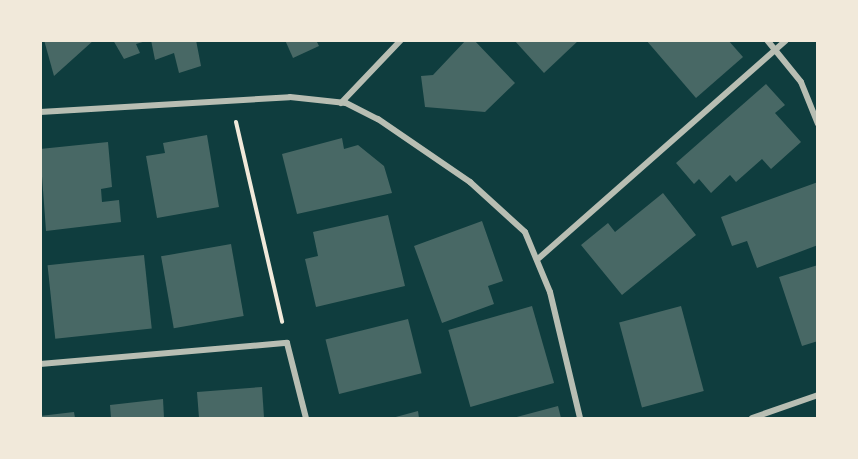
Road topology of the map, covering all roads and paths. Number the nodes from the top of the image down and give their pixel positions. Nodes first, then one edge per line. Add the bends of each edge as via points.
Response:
1 (401, 40) edge
2 (767, 40) edge
3 (786, 40) edge
4 (775, 50) junction
5 (230, 97) junction
6 (341, 103) junction
7 (40, 112) edge
8 (818, 124) edge
9 (539, 258) junction
10 (287, 343) junction
11 (40, 364) edge
12 (818, 395) edge
13 (306, 418) edge
14 (580, 418) edge
15 (752, 418) edge

1 - 6 street
2 - 4 street
3 - 4 street
4 - 8 street via 801,82
4 - 9 street
5 - 6 street
5 - 7 street
5 - 10 path
6 - 9 street via 378,118 470,182 525,232
9 - 14 street
10 - 11 street
10 - 13 street
12 - 15 street

